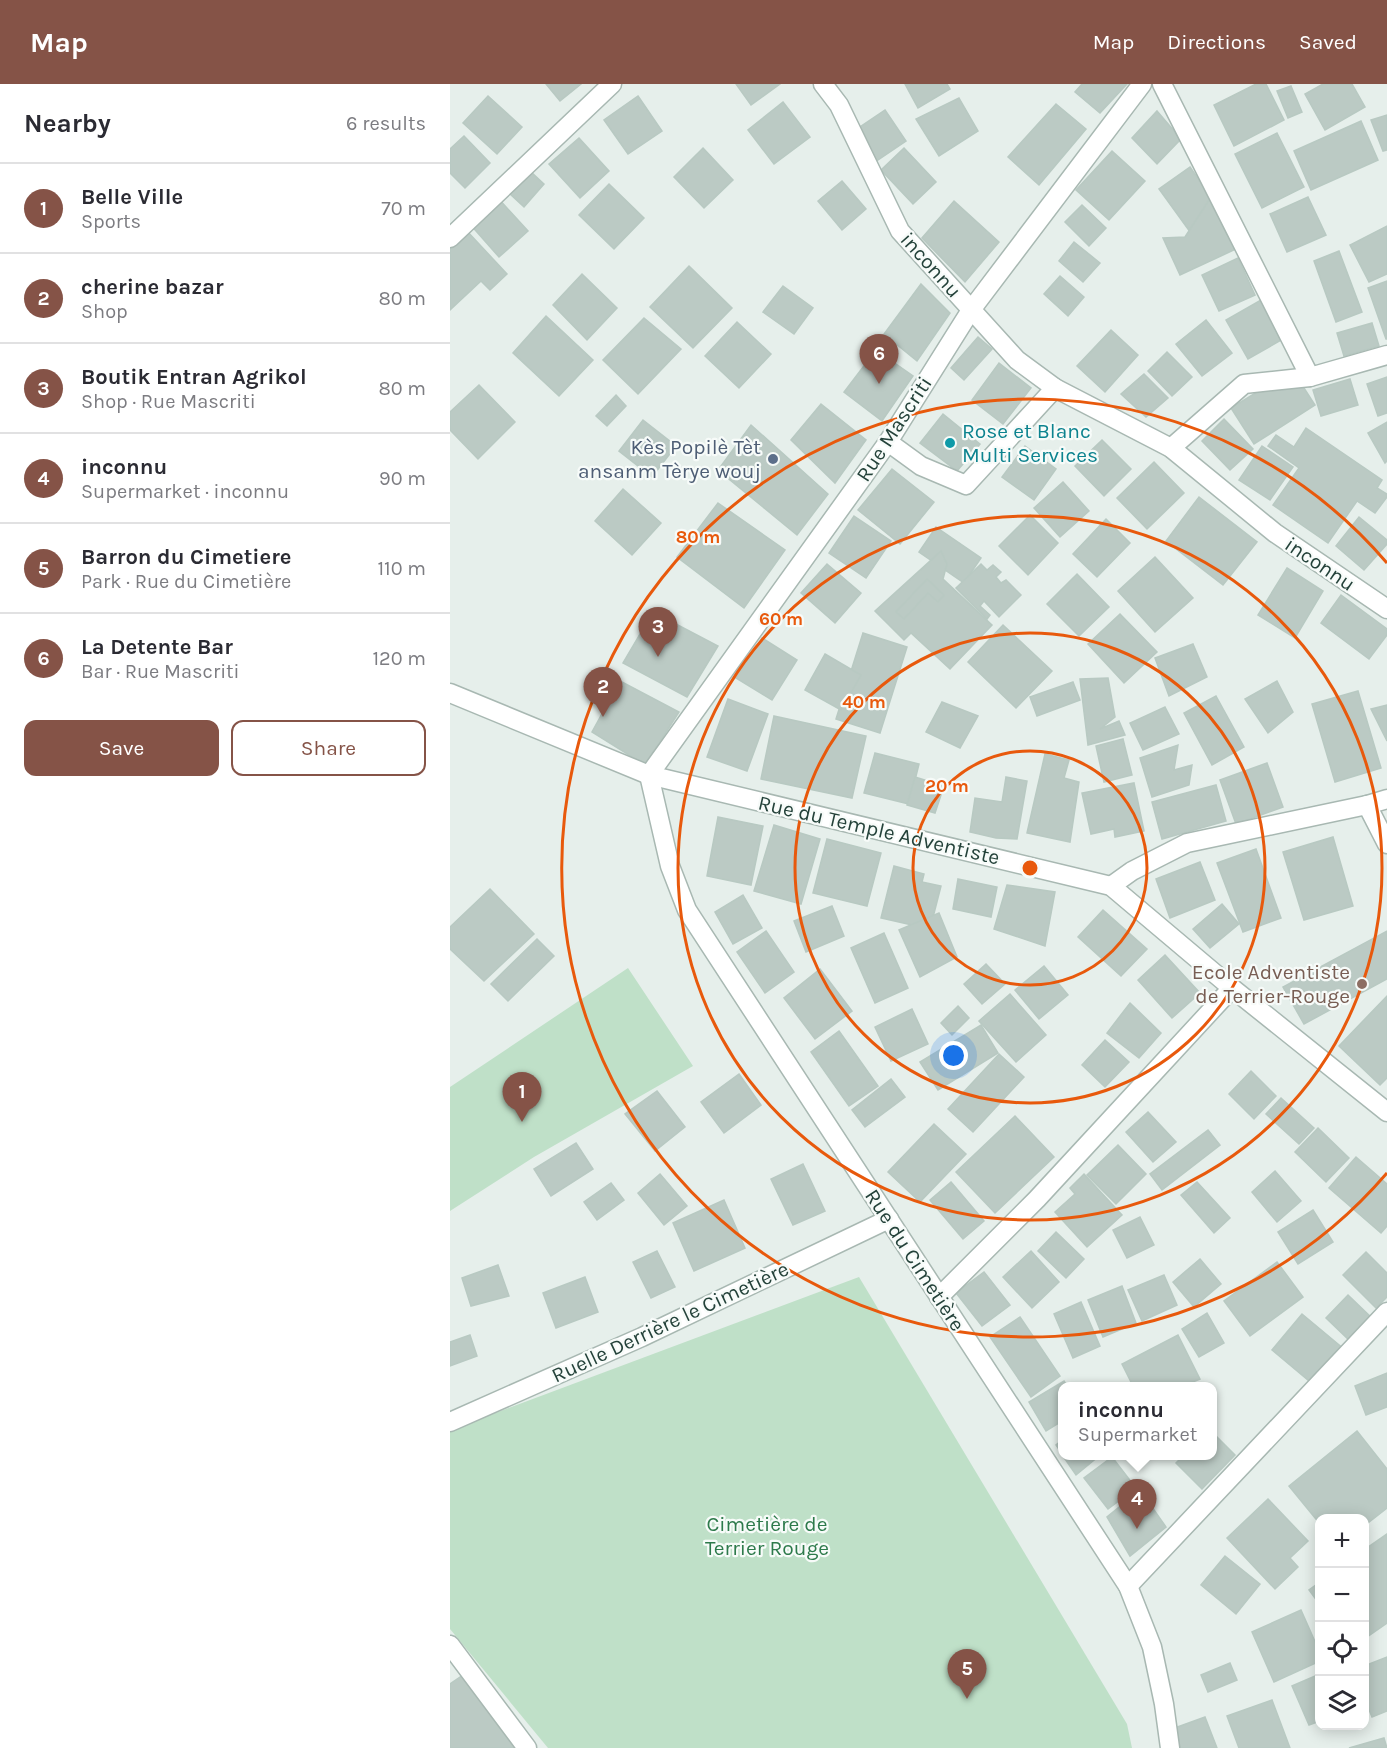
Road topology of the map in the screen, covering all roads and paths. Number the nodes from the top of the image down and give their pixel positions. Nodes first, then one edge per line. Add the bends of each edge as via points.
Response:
1 (612, 84) edge
2 (823, 84) edge
3 (1142, 84) edge
4 (1162, 84) edge
5 (450, 238) edge
6 (971, 310) junction
7 (1387, 355) edge
8 (1310, 377) junction
9 (1055, 388) junction
10 (888, 442) junction
11 (1171, 448) junction
12 (1387, 609) edge
13 (450, 693) edge
14 (648, 775) junction
15 (1387, 799) edge
16 (1367, 805) junction
17 (1387, 844) edge
18 (1111, 886) junction
19 (1232, 988) junction
20 (1387, 1112) edge
21 (889, 1219) junction
22 (939, 1298) junction
23 (1387, 1312) edge
24 (450, 1422) edge
25 (1128, 1586) junction
26 (450, 1645) edge
27 (527, 1748) edge
28 (1170, 1748) edge

1 - 5 street
2 - 6 street, inconnu via 839,105 900,231
3 - 6 street, Rue Mascriti
4 - 8 street
6 - 9 street, inconnu via 1017,360
6 - 10 street, Rue Mascriti
7 - 8 street
8 - 11 street via 1244,384
9 - 10 street via 966,485 921,466
9 - 11 street, inconnu
10 - 14 street, Rue Mascriti
11 - 12 street, inconnu via 1275,533
13 - 14 street, Rue du Temple Adventiste
14 - 18 street, Rue du Temple Adventiste
14 - 21 street, Rue du Cimetière via 670,866 687,910
15 - 16 street
16 - 17 street
16 - 18 street via 1187,843
18 - 19 street, Rue du Temple Adventiste
19 - 20 street, Rue du Temple Adventiste
19 - 22 street via 1037,1199
21 - 22 street, Rue du Cimetière
21 - 24 street, Ruelle Derrière le Cimetière via 642,1338
22 - 25 street, Rue du Cimetière
23 - 25 street
25 - 28 street, Rue du Cimetière via 1152,1647
26 - 27 street

